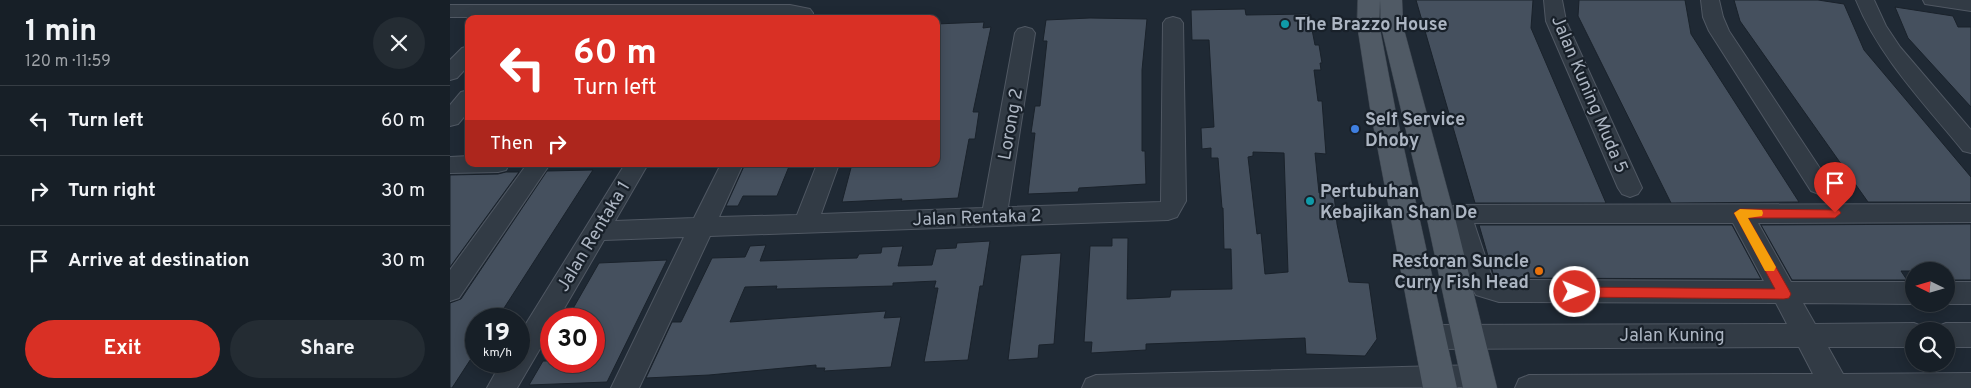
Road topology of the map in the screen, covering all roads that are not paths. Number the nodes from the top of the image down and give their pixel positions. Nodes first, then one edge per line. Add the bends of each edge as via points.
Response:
1 (1369, 0) edge
2 (1391, 0) edge
3 (1553, 0) edge
4 (1710, 0) edge
5 (1865, 0) edge
6 (1932, 0) edge
7 (1971, 6) edge
8 (450, 11) edge
9 (502, 15) edge
10 (540, 15) edge
11 (642, 15) edge
12 (727, 15) edge
13 (800, 15) edge
14 (1173, 23) dead end
15 (1025, 33) dead end
16 (465, 56) edge
17 (450, 73) edge
18 (465, 102) edge
19 (450, 119) edge
20 (1971, 145) edge
21 (450, 165) edge
22 (465, 165) edge
23 (537, 167) edge
24 (635, 167) edge
25 (731, 167) edge
26 (827, 167) edge
27 (1819, 185) dead end
28 (1630, 188) dead end
29 (1740, 213) junction
30 (1971, 213) edge
31 (994, 216) junction
32 (805, 225) junction
33 (701, 228) junction
34 (596, 231) junction
35 (450, 290) edge
36 (1905, 293) edge
37 (1955, 293) edge
38 (1971, 293) edge
39 (1784, 294) junction
40 (1807, 335) junction
41 (1905, 335) edge
42 (1955, 335) edge
43 (1971, 335) edge
44 (1469, 336) junction
45 (1430, 337) junction
46 (530, 340) edge
47 (510, 373) edge
48 (1439, 383) edge
49 (1479, 383) edge
50 (1312, 385) edge
51 (1187, 386) edge
52 (1971, 386) edge
53 (1836, 387) edge
54 (501, 388) edge
55 (625, 388) edge
56 (1096, 388) edge
57 (1529, 388) edge

1 - 45 main road via 1369,26 1380,92
2 - 44 main road via 1392,26
3 - 28 street, Jalan Kuning Muda 5 via 1556,21
4 - 27 street via 1719,31
5 - 20 street via 1876,26 1893,51
6 - 7 street
8 - 9 street
9 - 10 street
10 - 11 street
11 - 12 street
12 - 13 street via 790,11
14 - 31 street, Jalan Rentaka 2 via 1174,201 1168,211
15 - 31 street, Lorong 2
16 - 17 street
18 - 19 street
21 - 22 street
23 - 35 street
24 - 34 street, Jalan Rentaka 1
25 - 33 street
26 - 32 street
29 - 30 street
29 - 39 street
29 - 39 street via 1459,214 1479,278 1485,287 1499,291
31 - 32 street, Jalan Rentaka 2
32 - 33 street, Jalan Rentaka 2
33 - 34 street, Jalan Rentaka 2
33 - 55 street
34 - 46 street, Jalan Rentaka 1
36 - 39 street
37 - 38 street
39 - 40 street
40 - 41 street, Jalan Kuning
40 - 44 street, Jalan Kuning
40 - 53 street
42 - 43 street
44 - 45 street, Jalan Kuning
44 - 49 main road
45 - 48 main road
47 - 54 street, Jalan Rentaka 1
48 - 49 street
48 - 50 street
50 - 51 street
51 - 56 street
52 - 53 street
53 - 57 street

